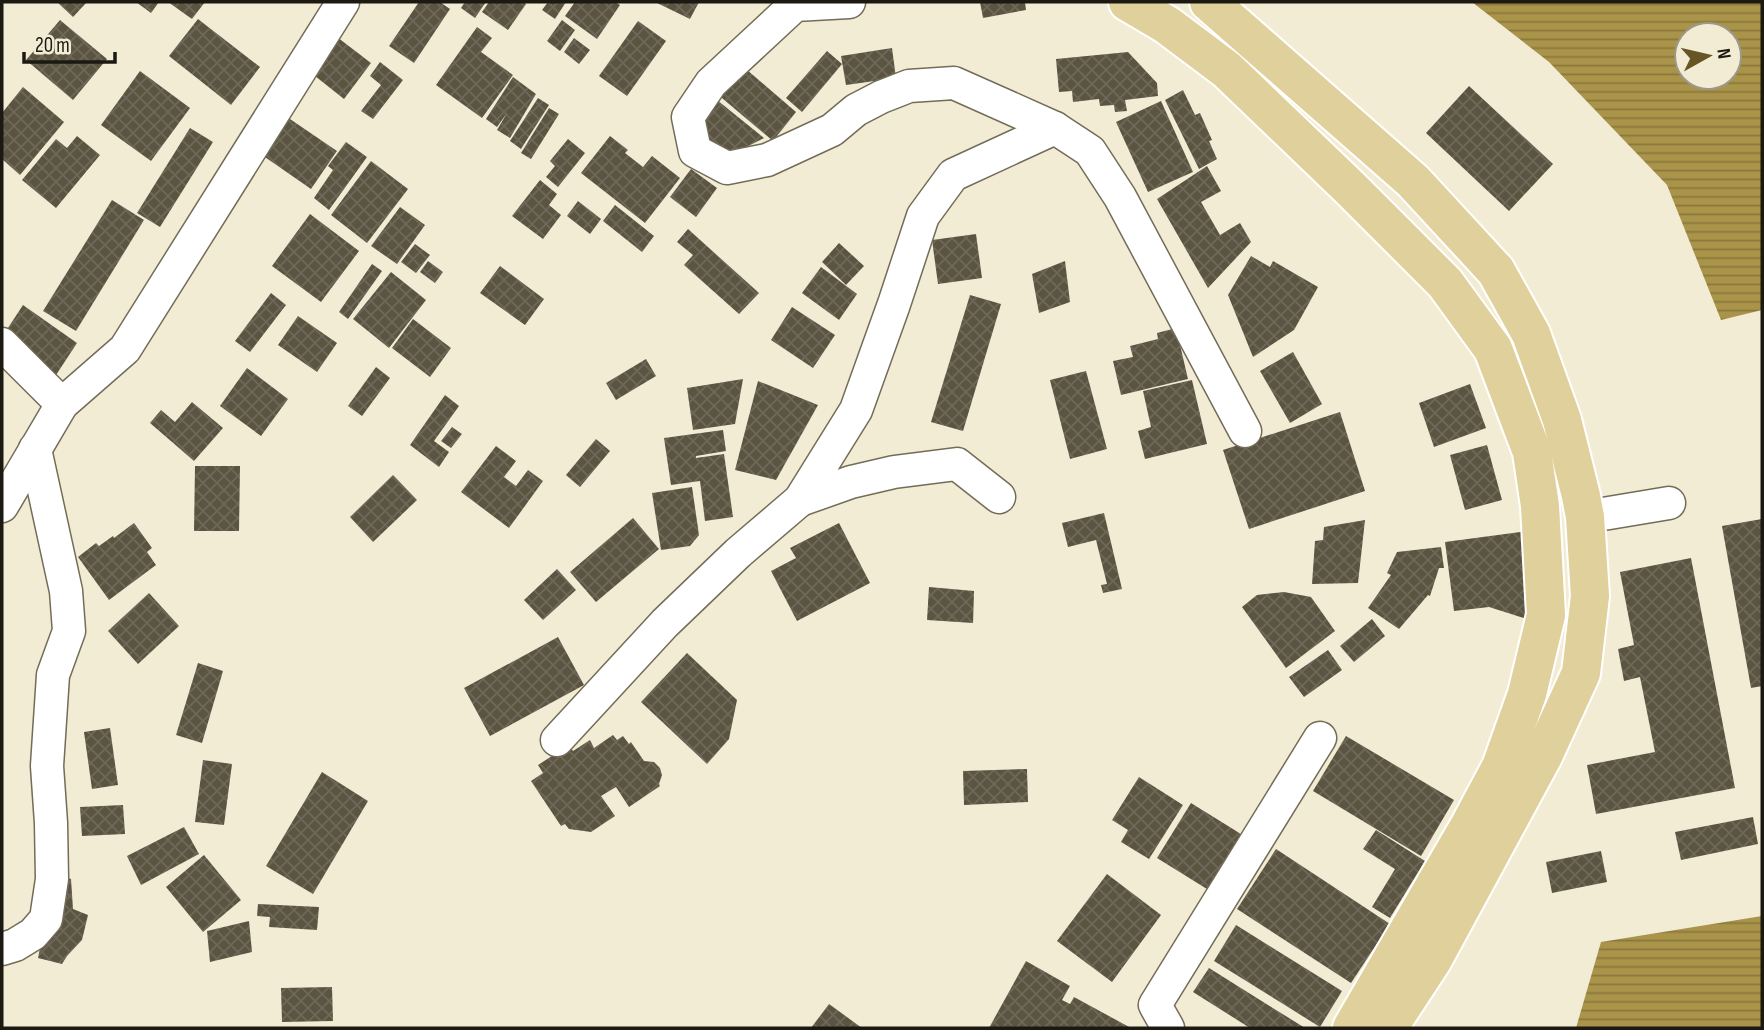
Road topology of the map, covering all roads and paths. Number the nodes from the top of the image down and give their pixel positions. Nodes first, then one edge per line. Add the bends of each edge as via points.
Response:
1 (343, 2) edge
2 (849, 2) edge
3 (1128, 2) edge
4 (1209, 2) edge
5 (1055, 128) junction
6 (1531, 334) junction
7 (2, 344) edge
8 (1493, 349) junction
9 (62, 404) junction
10 (1245, 430) dead end
11 (35, 449) junction
12 (999, 497) dead end
13 (800, 500) junction
14 (1669, 503) dead end
15 (2, 506) edge
16 (1540, 506) junction
17 (1583, 507) junction
18 (1320, 738) dead end
19 (557, 740) dead end
20 (2, 949) edge
21 (1168, 1028) edge
22 (1352, 1028) edge
23 (1388, 1028) edge

1 - 9 street via 125,349
2 - 5 street via 795,5 710,83 688,117 695,151 727,168 767,160 832,130 881,97 909,86 954,83
3 - 8 main road via 1227,70 1445,283
4 - 6 main road via 1413,181 1496,271
5 - 10 street via 1090,151 1120,197
5 - 13 street via 953,175 923,216 856,410
6 - 8 main road
6 - 17 main road via 1562,420
7 - 9 street
8 - 16 main road via 1532,452
9 - 11 street
11 - 15 street
11 - 20 street via 66,591 69,632 53,675 51,698 47,765 52,879 46,919 33,934
12 - 13 street via 957,464 894,471
13 - 19 street via 665,623
14 - 17 street
16 - 17 main road
16 - 22 main road via 1546,615 1527,694 1501,767
17 - 23 main road via 1590,596 1581,673 1543,756 1433,959
18 - 21 street via 1155,1005

